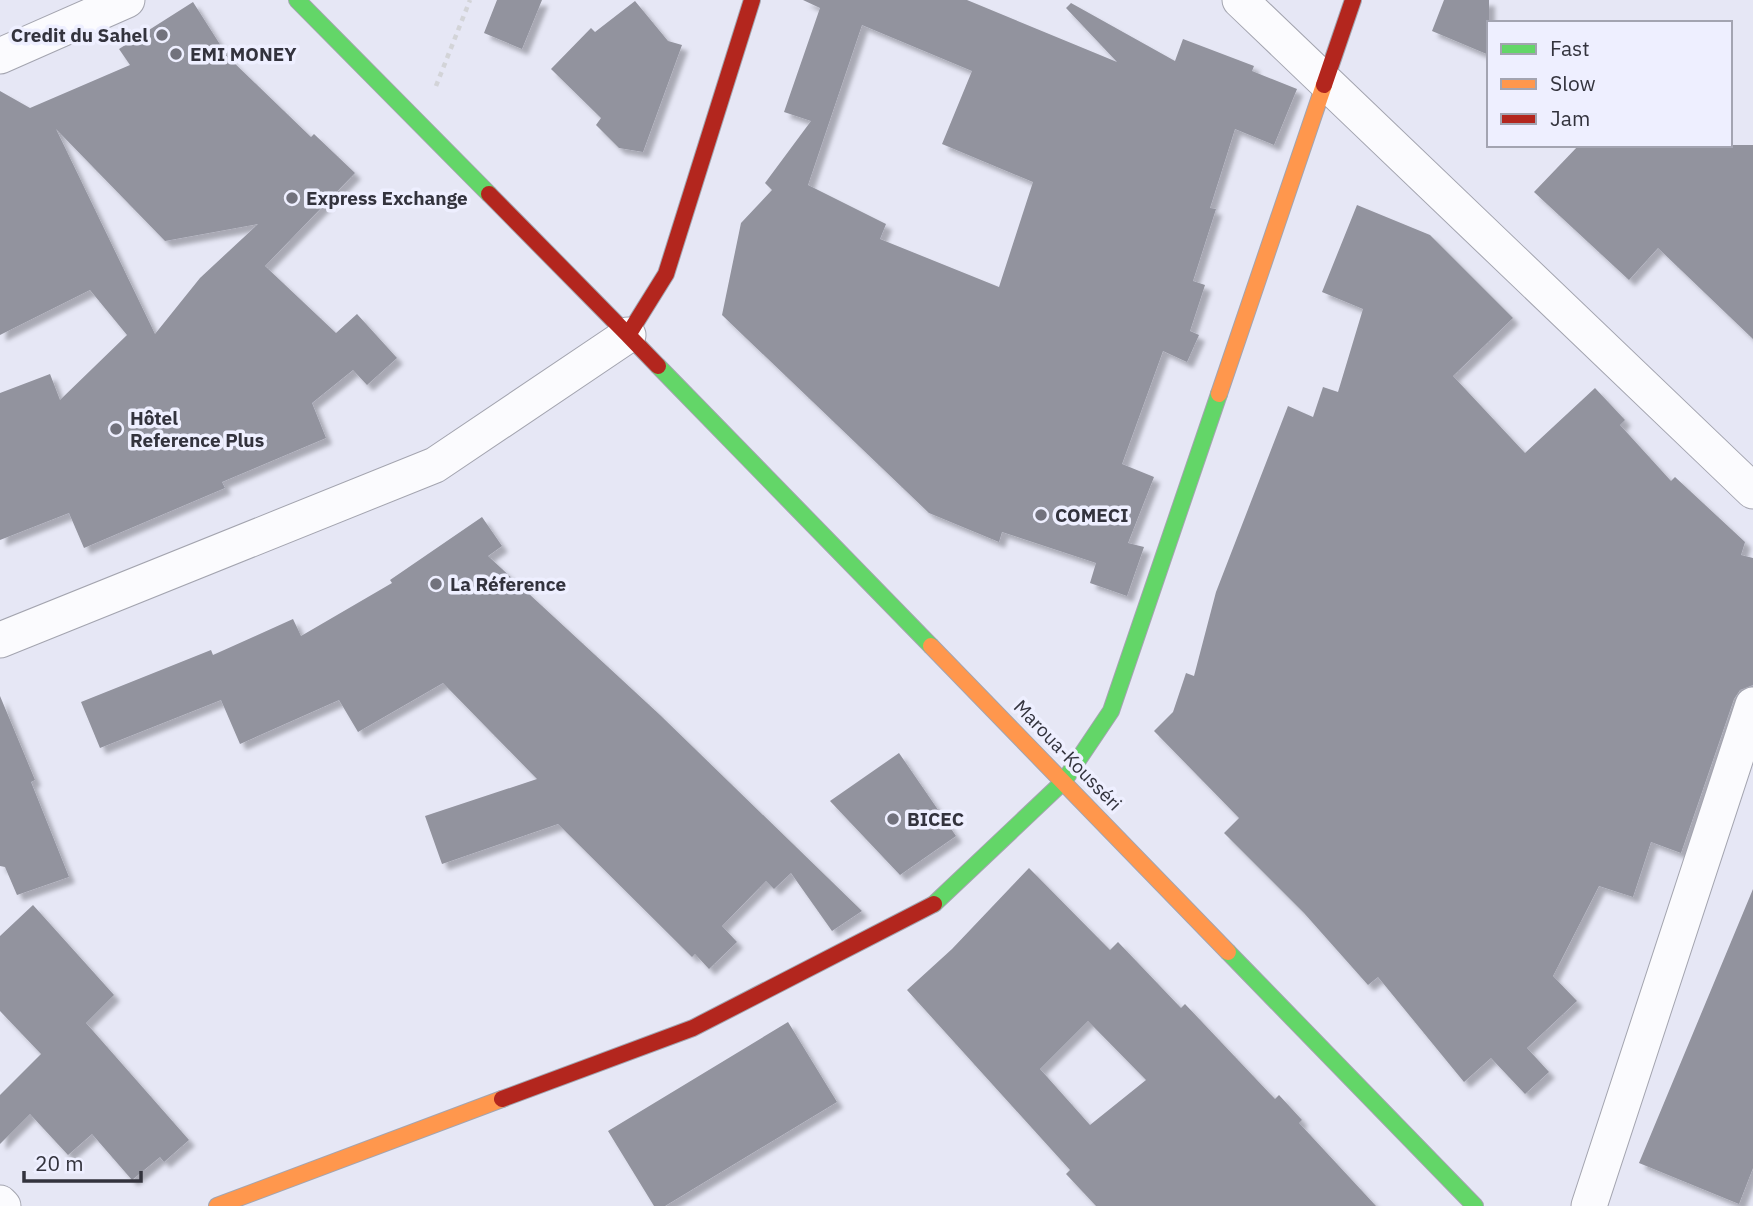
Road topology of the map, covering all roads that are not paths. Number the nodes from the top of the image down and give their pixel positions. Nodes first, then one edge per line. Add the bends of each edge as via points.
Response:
1 (127, 0) edge
2 (297, 0) edge
3 (752, 0) edge
4 (1240, 0) edge
5 (1353, 0) edge
6 (0, 56) edge
7 (1325, 81) junction
8 (628, 335) junction
9 (1753, 491) edge
10 (0, 640) edge
11 (1753, 705) edge
12 (1064, 781) junction
13 (216, 1206) edge
14 (1475, 1206) edge
15 (1589, 1206) edge

1 - 6 street
2 - 8 main road, Maroua-Kousséri
3 - 8 main road via 666,274
4 - 7 street
5 - 7 main road
7 - 9 street
7 - 12 main road via 1111,711
8 - 10 street via 435,465
8 - 12 main road, Maroua-Kousséri
11 - 15 street
12 - 13 main road via 930,908 692,1028
12 - 14 main road, Maroua-Kousséri

